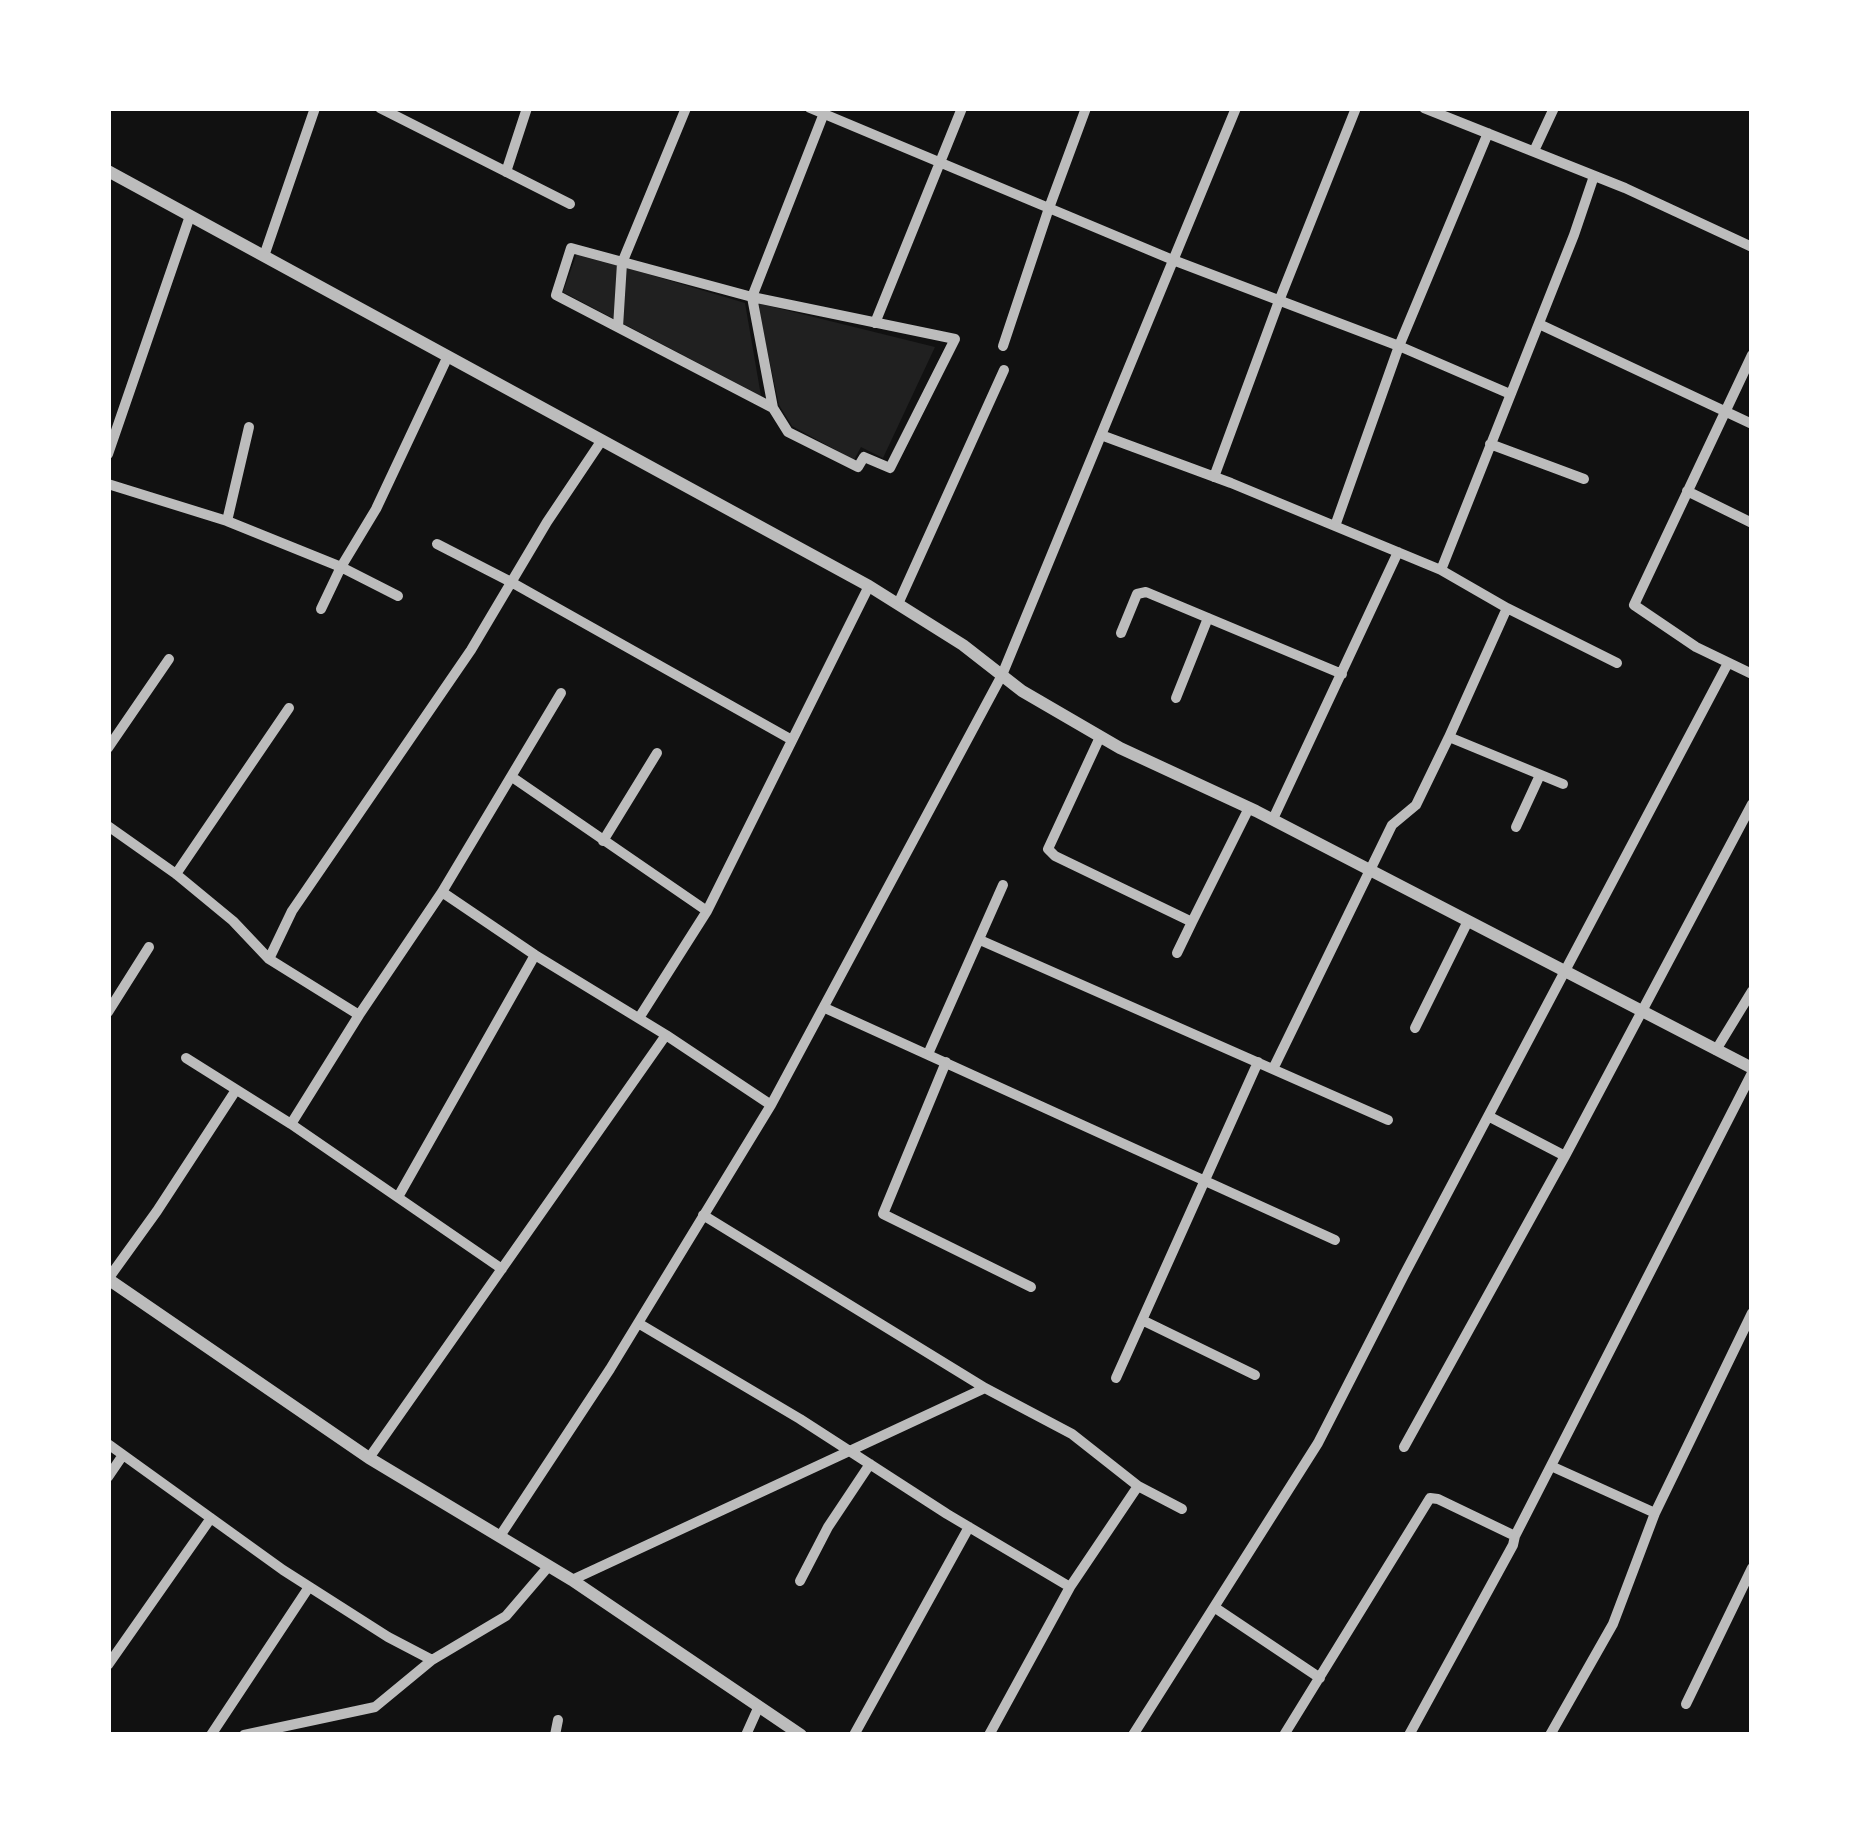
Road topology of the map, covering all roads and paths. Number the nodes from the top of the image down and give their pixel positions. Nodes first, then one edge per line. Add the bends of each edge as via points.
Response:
1 (315, 108) edge
2 (380, 108) edge
3 (527, 108) edge
4 (686, 108) edge
5 (810, 108) edge
6 (962, 108) edge
7 (1086, 108) edge
8 (1236, 108) edge
9 (1355, 108) edge
10 (1424, 108) edge
11 (1554, 108) edge
12 (825, 111) edge
13 (1444, 111) edge
14 (1488, 133) junction
15 (1534, 151) junction
16 (939, 162) junction
17 (108, 171) edge
18 (506, 172) junction
19 (1594, 176) junction
20 (570, 204) dead end
21 (1049, 208) junction
22 (190, 216) junction
23 (1752, 247) edge
24 (264, 256) junction
25 (1173, 260) junction
26 (622, 263) junction
27 (752, 296) junction
28 (1279, 301) junction
29 (875, 323) junction
30 (1539, 324) junction
31 (619, 327) junction
32 (1004, 346) dead end
33 (1399, 346) junction
34 (1752, 355) edge
35 (448, 356) junction
36 (1004, 370) dead end
37 (1510, 394) junction
38 (773, 408) junction
39 (1725, 411) junction
40 (1752, 424) edge
41 (249, 427) dead end
42 (1100, 435) junction
43 (602, 440) junction
44 (1490, 444) junction
45 (108, 454) edge
46 (1214, 477) junction
47 (1584, 479) dead end
48 (108, 484) edge
49 (1687, 490) junction
50 (227, 521) junction
51 (1752, 523) edge
52 (1335, 526) junction
53 (437, 544) dead end
54 (1398, 552) junction
55 (341, 567) junction
56 (1441, 570) junction
57 (511, 582) junction
58 (869, 586) junction
59 (398, 596) dead end
60 (898, 604) junction
61 (1507, 608) junction
62 (321, 609) dead end
63 (1208, 618) junction
64 (1121, 633) dead end
65 (169, 659) dead end
66 (1728, 662) junction
67 (1617, 663) dead end
68 (1342, 674) junction
69 (1752, 674) edge
70 (1002, 675) junction
71 (561, 692) dead end
72 (1176, 698) dead end
73 (289, 708) dead end
74 (1100, 737) junction
75 (1449, 737) junction
76 (792, 740) junction
77 (108, 748) edge
78 (657, 753) dead end
79 (1540, 775) junction
80 (512, 778) junction
81 (1562, 784) dead end
82 (1752, 804) edge
83 (1250, 808) junction
84 (1273, 819) junction
85 (108, 826) edge
86 (1516, 827) dead end
87 (603, 841) junction
88 (1369, 869) junction
89 (176, 874) junction
90 (1003, 885) dead end
91 (442, 892) junction
92 (707, 911) junction
93 (1468, 921) junction
94 (1192, 922) junction
95 (980, 940) junction
96 (149, 947) dead end
97 (1177, 952) dead end
98 (535, 955) junction
99 (268, 959) junction
100 (1565, 971) junction
101 (1752, 991) edge
102 (825, 1008) junction
103 (1640, 1010) junction
104 (108, 1012) edge
105 (359, 1015) junction
106 (639, 1018) junction
107 (1415, 1028) dead end
108 (666, 1035) junction
109 (1716, 1050) junction
110 (928, 1054) junction
111 (186, 1058) dead end
112 (946, 1062) junction
113 (1258, 1062) junction
114 (1273, 1069) junction
115 (1752, 1071) edge
116 (236, 1090) junction
117 (771, 1105) junction
118 (1490, 1117) junction
119 (1388, 1120) dead end
120 (291, 1124) junction
121 (1565, 1156) junction
122 (1204, 1180) junction
123 (398, 1197) junction
124 (703, 1215) junction
125 (1335, 1240) dead end
126 (502, 1269) junction
127 (108, 1279) edge
128 (1031, 1287) dead end
129 (1752, 1313) edge
130 (1142, 1320) junction
131 (638, 1323) junction
132 (1255, 1375) dead end
133 (1116, 1378) dead end
134 (985, 1388) junction
135 (108, 1444) edge
136 (1404, 1447) dead end
137 (848, 1450) junction
138 (123, 1455) junction
139 (369, 1458) junction
140 (870, 1464) junction
141 (1550, 1466) junction
142 (108, 1478) edge
143 (1138, 1486) junction
144 (1181, 1510) dead end
145 (1654, 1513) junction
146 (211, 1518) junction
147 (969, 1527) junction
148 (500, 1536) junction
149 (1515, 1536) junction
150 (548, 1567) junction
151 (1752, 1568) edge
152 (572, 1580) junction
153 (800, 1581) dead end
154 (309, 1587) junction
155 (1070, 1587) junction
156 (1214, 1607) junction
157 (432, 1660) junction
158 (108, 1665) edge
159 (1320, 1678) junction
160 (1686, 1704) dead end
161 (759, 1706) junction
162 (321, 1719) junction
163 (558, 1720) dead end
164 (211, 1735) edge
165 (244, 1735) edge
166 (325, 1735) edge
167 (555, 1735) edge
168 (746, 1735) edge
169 (801, 1735) edge
170 (854, 1735) edge
171 (989, 1735) edge
172 (1133, 1735) edge
173 (1284, 1735) edge
174 (1408, 1735) edge
175 (1550, 1735) edge

1 - 24 street
2 - 18 street
3 - 18 street
4 - 26 street
5 - 12 street
6 - 16 street
7 - 21 street
8 - 25 street
9 - 28 street
10 - 13 street
11 - 15 street
12 - 16 street
12 - 27 street
13 - 14 street
14 - 15 street
14 - 33 street
15 - 19 street
16 - 21 street
16 - 29 street
17 - 22 street
18 - 20 street
19 - 23 street
19 - 30 street
21 - 25 street
21 - 32 street
22 - 24 street
22 - 45 street
24 - 35 street
25 - 28 street
25 - 42 street
26 - 27 street
26 - 31 street
26 - 31 street via 571,248 556,295
27 - 29 street
27 - 38 street
28 - 33 street
28 - 46 street
29 - 38 street via 955,339 890,468 864,458 858,467 788,432
30 - 37 street
30 - 39 street
31 - 38 street
33 - 37 street
33 - 52 street
34 - 39 street
35 - 43 street
35 - 55 street
36 - 60 street
37 - 44 street
39 - 40 street
39 - 49 street
41 - 50 street
42 - 46 street
42 - 70 street
43 - 57 street
43 - 58 street
44 - 47 street
44 - 56 street
46 - 52 street
48 - 50 street
49 - 51 street
49 - 66 street via 1634,605
50 - 55 street
52 - 54 street
53 - 57 street
54 - 56 street
54 - 68 street
55 - 59 street
55 - 62 street
56 - 61 street
57 - 76 street
57 - 99 street via 292,910
58 - 60 street
58 - 76 street
60 - 70 street
61 - 67 street
61 - 75 street
63 - 64 street via 1141,592
63 - 68 street
63 - 72 street
65 - 77 street
66 - 69 street
66 - 100 street
68 - 84 street
70 - 74 street
70 - 102 street
71 - 80 street
73 - 89 street
74 - 83 street
74 - 94 street via 1048,849
75 - 79 street
75 - 88 street via 1416,805 1392,826
76 - 92 street
78 - 87 street
79 - 81 street
79 - 86 street
80 - 87 street
80 - 91 street
82 - 103 street
83 - 84 street
83 - 94 street
84 - 88 street
85 - 89 street
87 - 92 street
88 - 93 street
88 - 114 street
89 - 99 street
90 - 95 street
91 - 98 street
91 - 105 street
92 - 106 street
93 - 100 street
93 - 107 street
94 - 97 street
95 - 110 street
95 - 113 street
96 - 104 street
98 - 106 street
98 - 123 street
99 - 105 street
100 - 103 street
100 - 118 street
101 - 109 street
102 - 110 street
102 - 117 street
103 - 109 street
103 - 121 street
105 - 120 street
106 - 108 street
108 - 117 street
108 - 126 street
109 - 115 street
110 - 112 street
111 - 116 street
112 - 122 street
112 - 128 street via 883,1214
113 - 114 street
113 - 122 street
114 - 119 street
115 - 141 street
116 - 120 street
116 - 127 street
117 - 124 street
118 - 121 street
118 - 156 street via 1318,1443
120 - 123 street
121 - 136 street
122 - 125 street
122 - 130 street
123 - 126 street
124 - 131 street
124 - 134 street
126 - 139 street
127 - 139 street
129 - 145 street
130 - 132 street
130 - 133 street
131 - 137 street
131 - 148 street
134 - 137 street
134 - 143 street via 1072,1434
135 - 138 street
137 - 140 street
137 - 152 street
138 - 142 street
138 - 146 street
139 - 148 street
140 - 147 street
140 - 153 street
141 - 145 street
141 - 149 street
143 - 144 street
143 - 155 street
145 - 175 street via 1612,1624
146 - 154 street
146 - 158 street
147 - 155 street
147 - 170 street
148 - 150 street
149 - 159 street via 1430,1498
149 - 174 street
150 - 152 street
150 - 157 street via 506,1616
151 - 160 street
152 - 161 street
154 - 157 street
154 - 164 street
155 - 171 street
156 - 159 street
156 - 172 street
157 - 162 street via 375,1707
159 - 173 street
161 - 168 street
161 - 169 street
162 - 165 street
162 - 166 street
163 - 167 street

